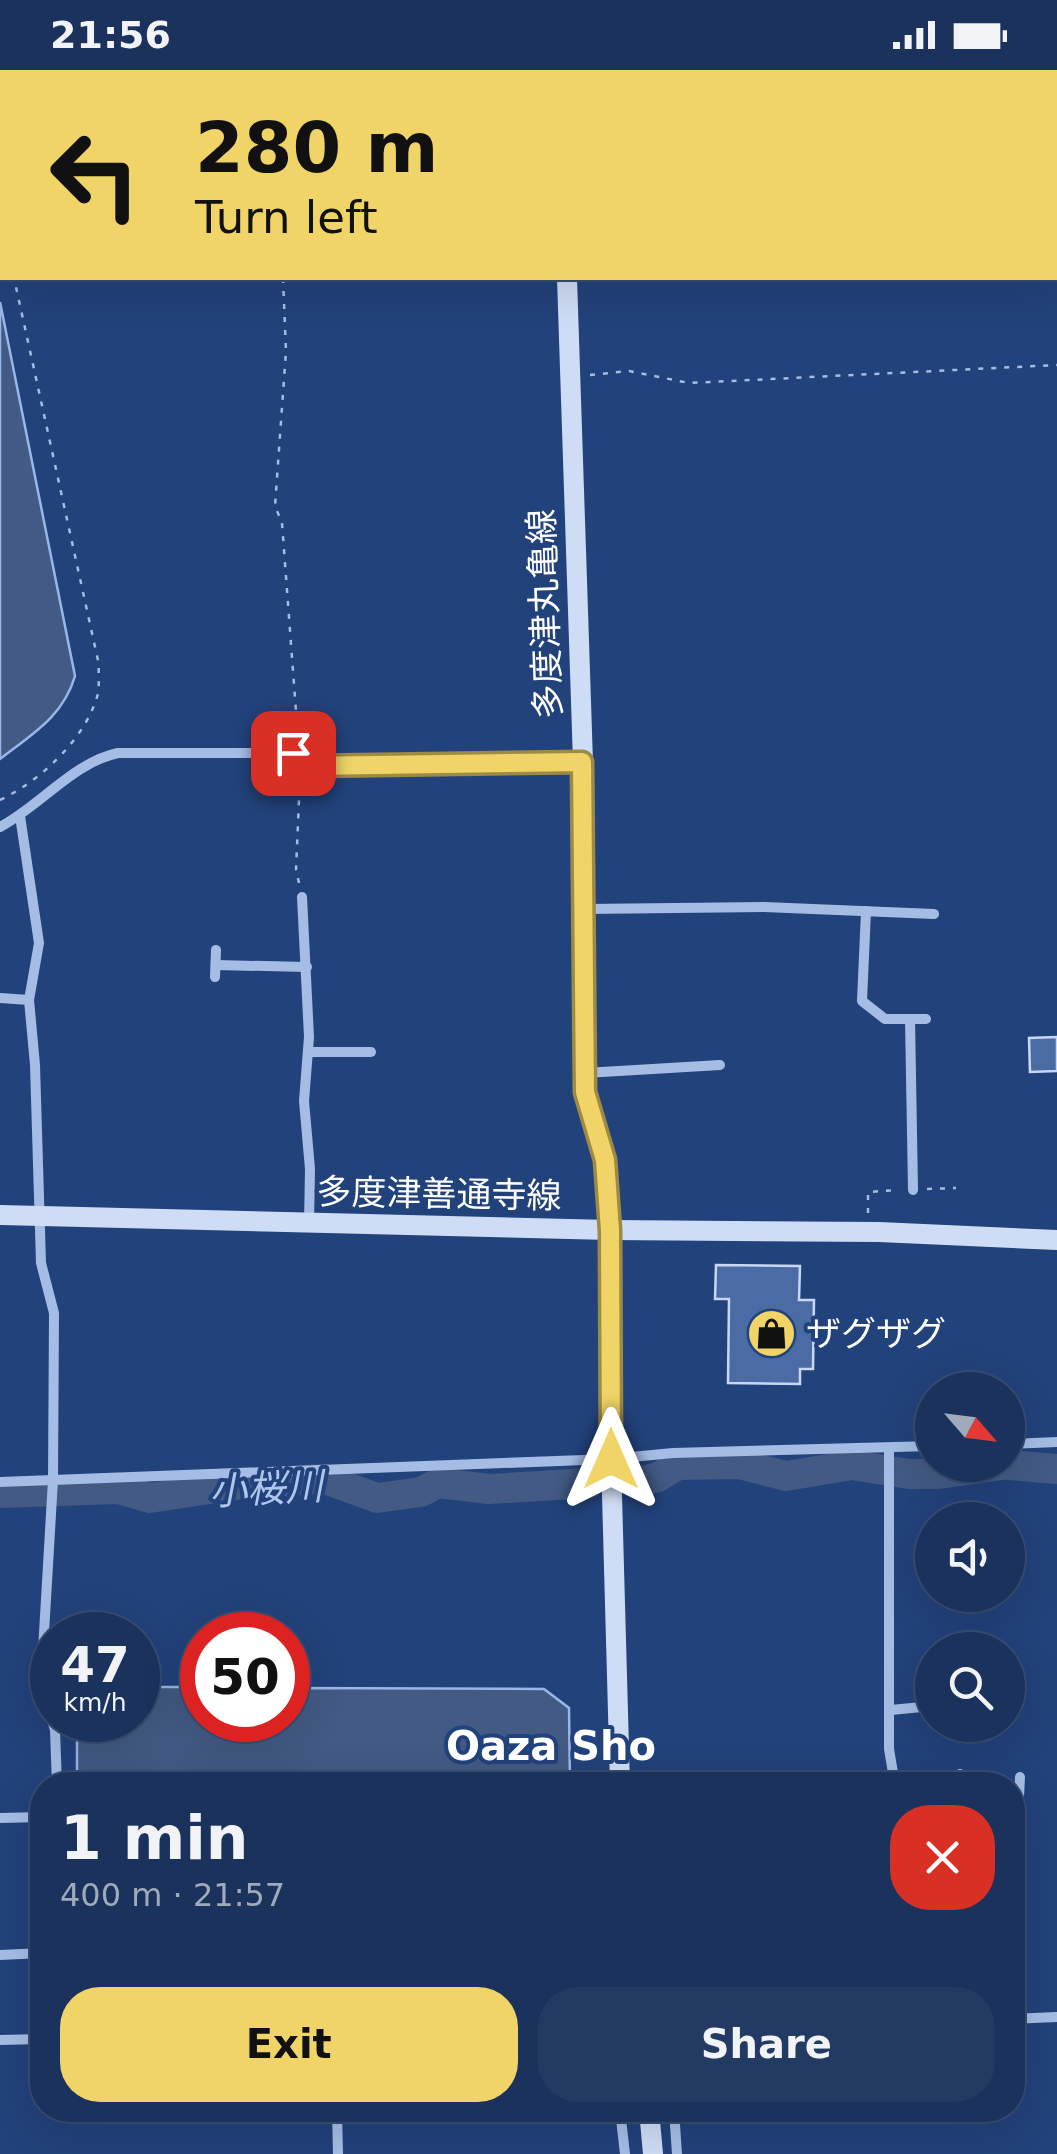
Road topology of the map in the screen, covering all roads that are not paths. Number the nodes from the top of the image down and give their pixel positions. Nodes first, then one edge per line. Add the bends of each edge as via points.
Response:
1 (566, 280) edge
2 (582, 762) junction
3 (20, 816) junction
4 (0, 827) edge
5 (302, 897) road end
6 (584, 909) junction
7 (866, 912) junction
8 (934, 914) dead end
9 (216, 950) dead end
10 (216, 965) junction
11 (307, 967) junction
12 (215, 978) dead end
13 (0, 998) edge
14 (29, 1000) junction
15 (910, 1019) junction
16 (926, 1019) dead end
17 (308, 1052) junction
18 (371, 1052) dead end
19 (720, 1065) dead end
20 (585, 1073) junction
21 (913, 1190) road end
22 (0, 1215) edge
23 (40, 1216) junction
24 (309, 1223) junction
25 (610, 1230) junction
26 (1057, 1240) edge
27 (1057, 1442) edge
28 (1025, 1443) edge
29 (915, 1449) edge
30 (889, 1454) junction
31 (611, 1459) junction
32 (53, 1480) junction
33 (0, 1482) edge
34 (915, 1708) edge
35 (891, 1710) junction
36 (57, 1772) edge
37 (620, 1772) edge
38 (893, 1772) edge
39 (0, 1818) edge
40 (30, 1818) edge
41 (30, 1954) edge
42 (0, 1955) edge
43 (1057, 2017) edge
44 (1025, 2018) edge
45 (30, 2039) edge
46 (0, 2040) edge
47 (337, 2122) edge
48 (621, 2122) edge
49 (650, 2122) edge
50 (675, 2122) edge
51 (338, 2154) edge
52 (624, 2154) edge
53 (653, 2154) edge
54 (677, 2154) edge

1 - 2 main road, 多度津丸亀線
2 - 3 street via 309,766 297,756 118,753 100,757
2 - 6 main road, 多度津丸亀線
3 - 4 street
3 - 14 street via 39,943
5 - 11 street
6 - 7 street
6 - 20 main road, 多度津丸亀線
7 - 8 street
7 - 15 street via 862,1001 885,1020
9 - 10 street
10 - 11 street
10 - 12 street
11 - 17 street
13 - 14 street
14 - 23 street
15 - 16 street
15 - 21 street
17 - 18 street
17 - 24 street
19 - 20 street
20 - 25 main road, 多度津丸亀線 via 605,1160
22 - 23 main road, 多度津善通寺線
23 - 24 main road, 多度津善通寺線
23 - 32 street via 54,1313
24 - 25 main road, 多度津善通寺線
25 - 26 main road, 多度津善通寺線
25 - 31 main road, 多度津丸亀線
27 - 28 street
29 - 30 street
30 - 31 street
30 - 35 street
31 - 32 street
31 - 37 main road, 多度津丸亀線
32 - 33 street
32 - 36 street via 41,1684 55,1730
34 - 35 street
35 - 38 street
39 - 40 street
41 - 42 street
43 - 44 street
45 - 46 street
47 - 51 street
48 - 52 street
49 - 53 main road
50 - 54 street

